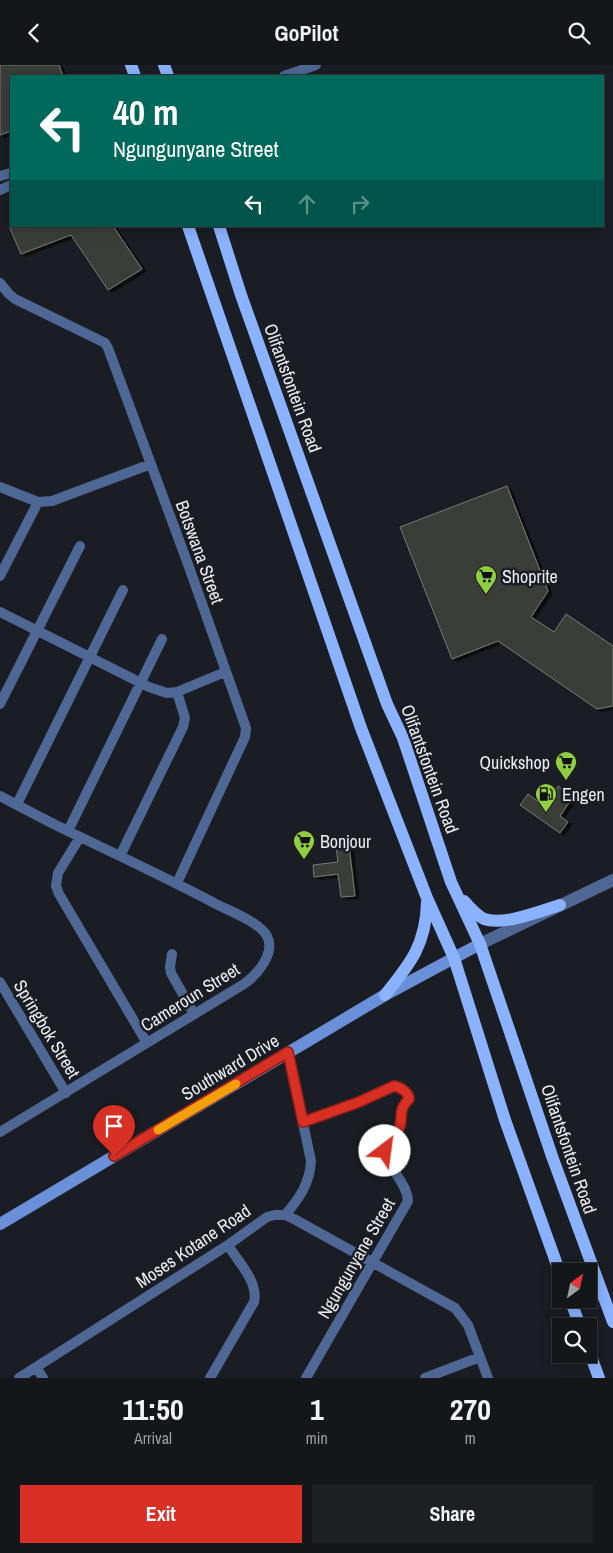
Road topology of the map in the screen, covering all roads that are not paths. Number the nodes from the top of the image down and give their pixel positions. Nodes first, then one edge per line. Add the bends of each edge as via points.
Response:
1 (316, 65) edge
2 (287, 75) edge
3 (188, 227) edge
4 (218, 227) edge
5 (0, 283) edge
6 (151, 464) junction
7 (0, 487) edge
8 (38, 502) junction
9 (80, 547) dead end
10 (0, 576) edge
11 (123, 590) dead end
12 (0, 612) edge
13 (36, 631) junction
14 (162, 639) dead end
15 (90, 658) junction
16 (225, 672) junction
17 (141, 683) junction
18 (177, 692) junction
19 (0, 704) edge
20 (0, 796) edge
21 (16, 805) junction
22 (68, 831) junction
23 (80, 837) junction
24 (120, 856) junction
25 (613, 880) edge
26 (451, 882) junction
27 (177, 883) junction
28 (427, 898) junction
29 (560, 905) junction
30 (480, 944) junction
31 (172, 954) dead end
32 (454, 958) junction
33 (0, 982) edge
34 (385, 995) junction
35 (194, 1014) junction
36 (147, 1043) junction
37 (288, 1052) junction
38 (66, 1093) junction
39 (303, 1122) junction
40 (0, 1132) edge
41 (285, 1215) junction
42 (0, 1224) edge
43 (228, 1245) junction
44 (372, 1262) junction
45 (556, 1263) edge
46 (613, 1321) edge
47 (480, 1357) junction
48 (593, 1363) edge
49 (36, 1367) junction
50 (20, 1378) edge
51 (43, 1378) edge
52 (210, 1378) edge
53 (306, 1378) edge
54 (426, 1378) edge
55 (488, 1378) edge
56 (598, 1378) edge

1 - 2 street
3 - 28 main road via 361,728
4 - 26 main road, Olifantsfontein Road via 387,704 416,776
5 - 6 street, Botswana Street via 15,299 107,346
6 - 8 street via 52,501
6 - 16 street, Botswana Street
7 - 8 street
8 - 10 street
9 - 13 street
11 - 15 street
12 - 13 street
13 - 15 street
13 - 19 street
14 - 17 street
15 - 17 street
15 - 21 street
16 - 18 street
16 - 27 street, Botswana Street via 246,735
17 - 18 street via 158,691
17 - 22 street
18 - 24 street via 185,718 183,727
20 - 21 street, Cameroun Street
21 - 22 street, Cameroun Street
22 - 23 street, Cameroun Street
23 - 24 street, Cameroun Street
23 - 36 street via 58,873 56,886
24 - 27 street, Cameroun Street
25 - 29 street
26 - 29 main road via 476,914 492,921 503,921
26 - 30 main road, Olifantsfontein Road
27 - 35 street, Cameroun Street via 262,929 269,942 254,977
28 - 32 main road
28 - 34 main road via 425,926 418,949
29 - 30 street
30 - 32 main road, Southward Drive
30 - 46 main road, Olifantsfontein Road via 553,1159
31 - 35 street via 171,973
32 - 34 main road, Southward Drive
32 - 45 main road via 505,1120
33 - 38 street, Springbok Street
34 - 37 main road, Southward Drive
35 - 36 street, Cameroun Street
36 - 38 street, Cameroun Street
37 - 39 street
37 - 42 main road, Southward Drive
38 - 40 street, Cameroun Street
39 - 41 street via 310,1154 310,1174 300,1196
39 - 44 street, Ngungunyane Street via 394,1086 409,1096 402,1106 400,1126 385,1149 408,1201
41 - 43 street, Moses Kotane Road via 267,1217
41 - 44 street
43 - 49 street, Moses Kotane Road
43 - 52 street via 254,1285 256,1294
44 - 47 street via 455,1308 468,1325
44 - 53 street, Ngungunyane Street
47 - 54 street
47 - 55 street
48 - 56 main road
49 - 50 street, Moses Kotane Road
49 - 51 street

